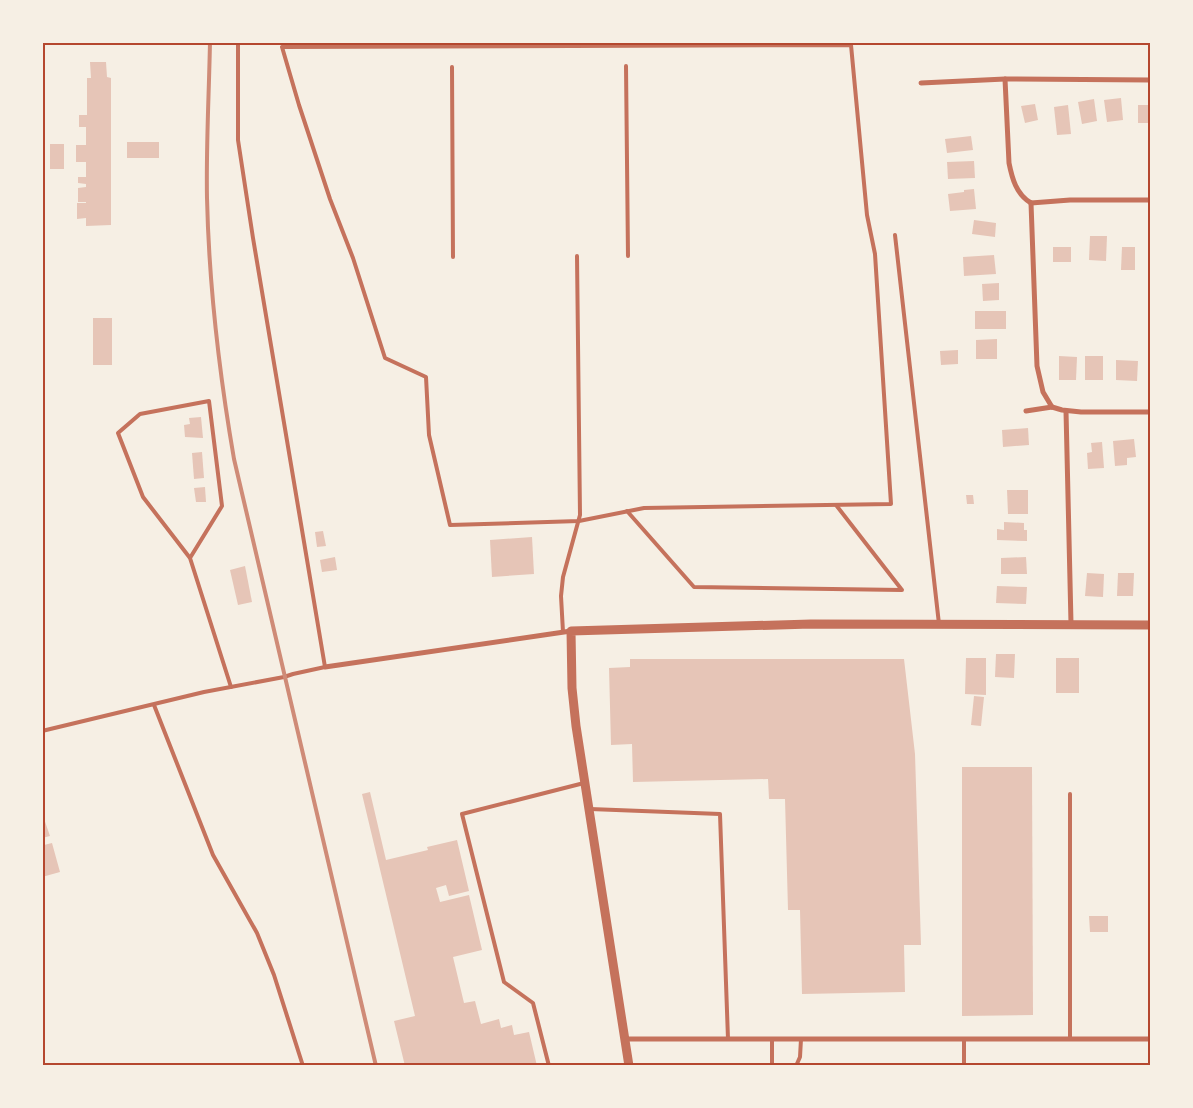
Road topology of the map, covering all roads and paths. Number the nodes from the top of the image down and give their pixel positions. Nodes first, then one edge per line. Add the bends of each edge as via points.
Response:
1 (238, 42) edge
2 (626, 66) dead end
3 (452, 67) dead end
4 (1005, 79) junction
5 (1150, 80) edge
6 (922, 83) dead end
7 (1150, 200) edge
8 (1031, 203) junction
9 (895, 235) dead end
10 (577, 256) dead end
11 (628, 256) dead end
12 (453, 257) dead end
13 (1052, 407) junction
14 (1026, 411) dead end
15 (1066, 411) junction
16 (1150, 412) edge
17 (836, 505) junction
18 (627, 511) junction
19 (579, 521) junction
20 (190, 558) junction
21 (939, 624) junction
22 (1071, 624) junction
23 (1150, 625) edge
24 (567, 632) junction
25 (326, 667) junction
26 (231, 687) junction
27 (154, 705) junction
28 (42, 731) edge
29 (584, 782) junction
30 (1070, 794) dead end
31 (588, 809) junction
32 (626, 1039) junction
33 (728, 1039) junction
34 (772, 1039) junction
35 (802, 1039) junction
36 (964, 1039) junction
37 (1070, 1039) junction
38 (1150, 1039) edge
39 (303, 1066) edge
40 (549, 1066) edge
41 (629, 1066) edge
42 (772, 1066) edge
43 (796, 1066) edge
44 (964, 1066) edge

1 - 25 lane via 238,140
2 - 11 lane
3 - 12 lane
4 - 5 street
4 - 6 street
4 - 8 street via 1011,174 1019,192
7 - 8 street
8 - 13 street via 1037,366 1043,392
9 - 21 lane
10 - 19 lane
13 - 14 street
13 - 15 street
15 - 16 street
15 - 22 street
17 - 18 lane via 644,508
17 - 18 lane via 902,590 694,586
17 - 19 lane via 891,504 875,254 867,215 851,45 282,47 320,172 353,258 385,358 426,377 429,435 450,525
18 - 19 lane
19 - 24 lane via 563,577 561,596
20 - 20 lane via 143,497 118,433 140,414 209,401 222,506
20 - 26 lane
21 - 22 street
21 - 24 street via 811,624
22 - 23 street
24 - 25 street
24 - 29 street
25 - 26 lane
26 - 27 lane
27 - 28 lane
27 - 39 lane via 213,855 257,933
29 - 31 street
29 - 40 lane via 462,814 504,982 534,1002
30 - 37 lane
31 - 32 street
31 - 33 lane via 720,814
32 - 33 street
32 - 41 street
33 - 34 street
34 - 35 street
34 - 42 lane
35 - 36 street
35 - 43 lane
36 - 37 street
36 - 44 lane
37 - 38 street

